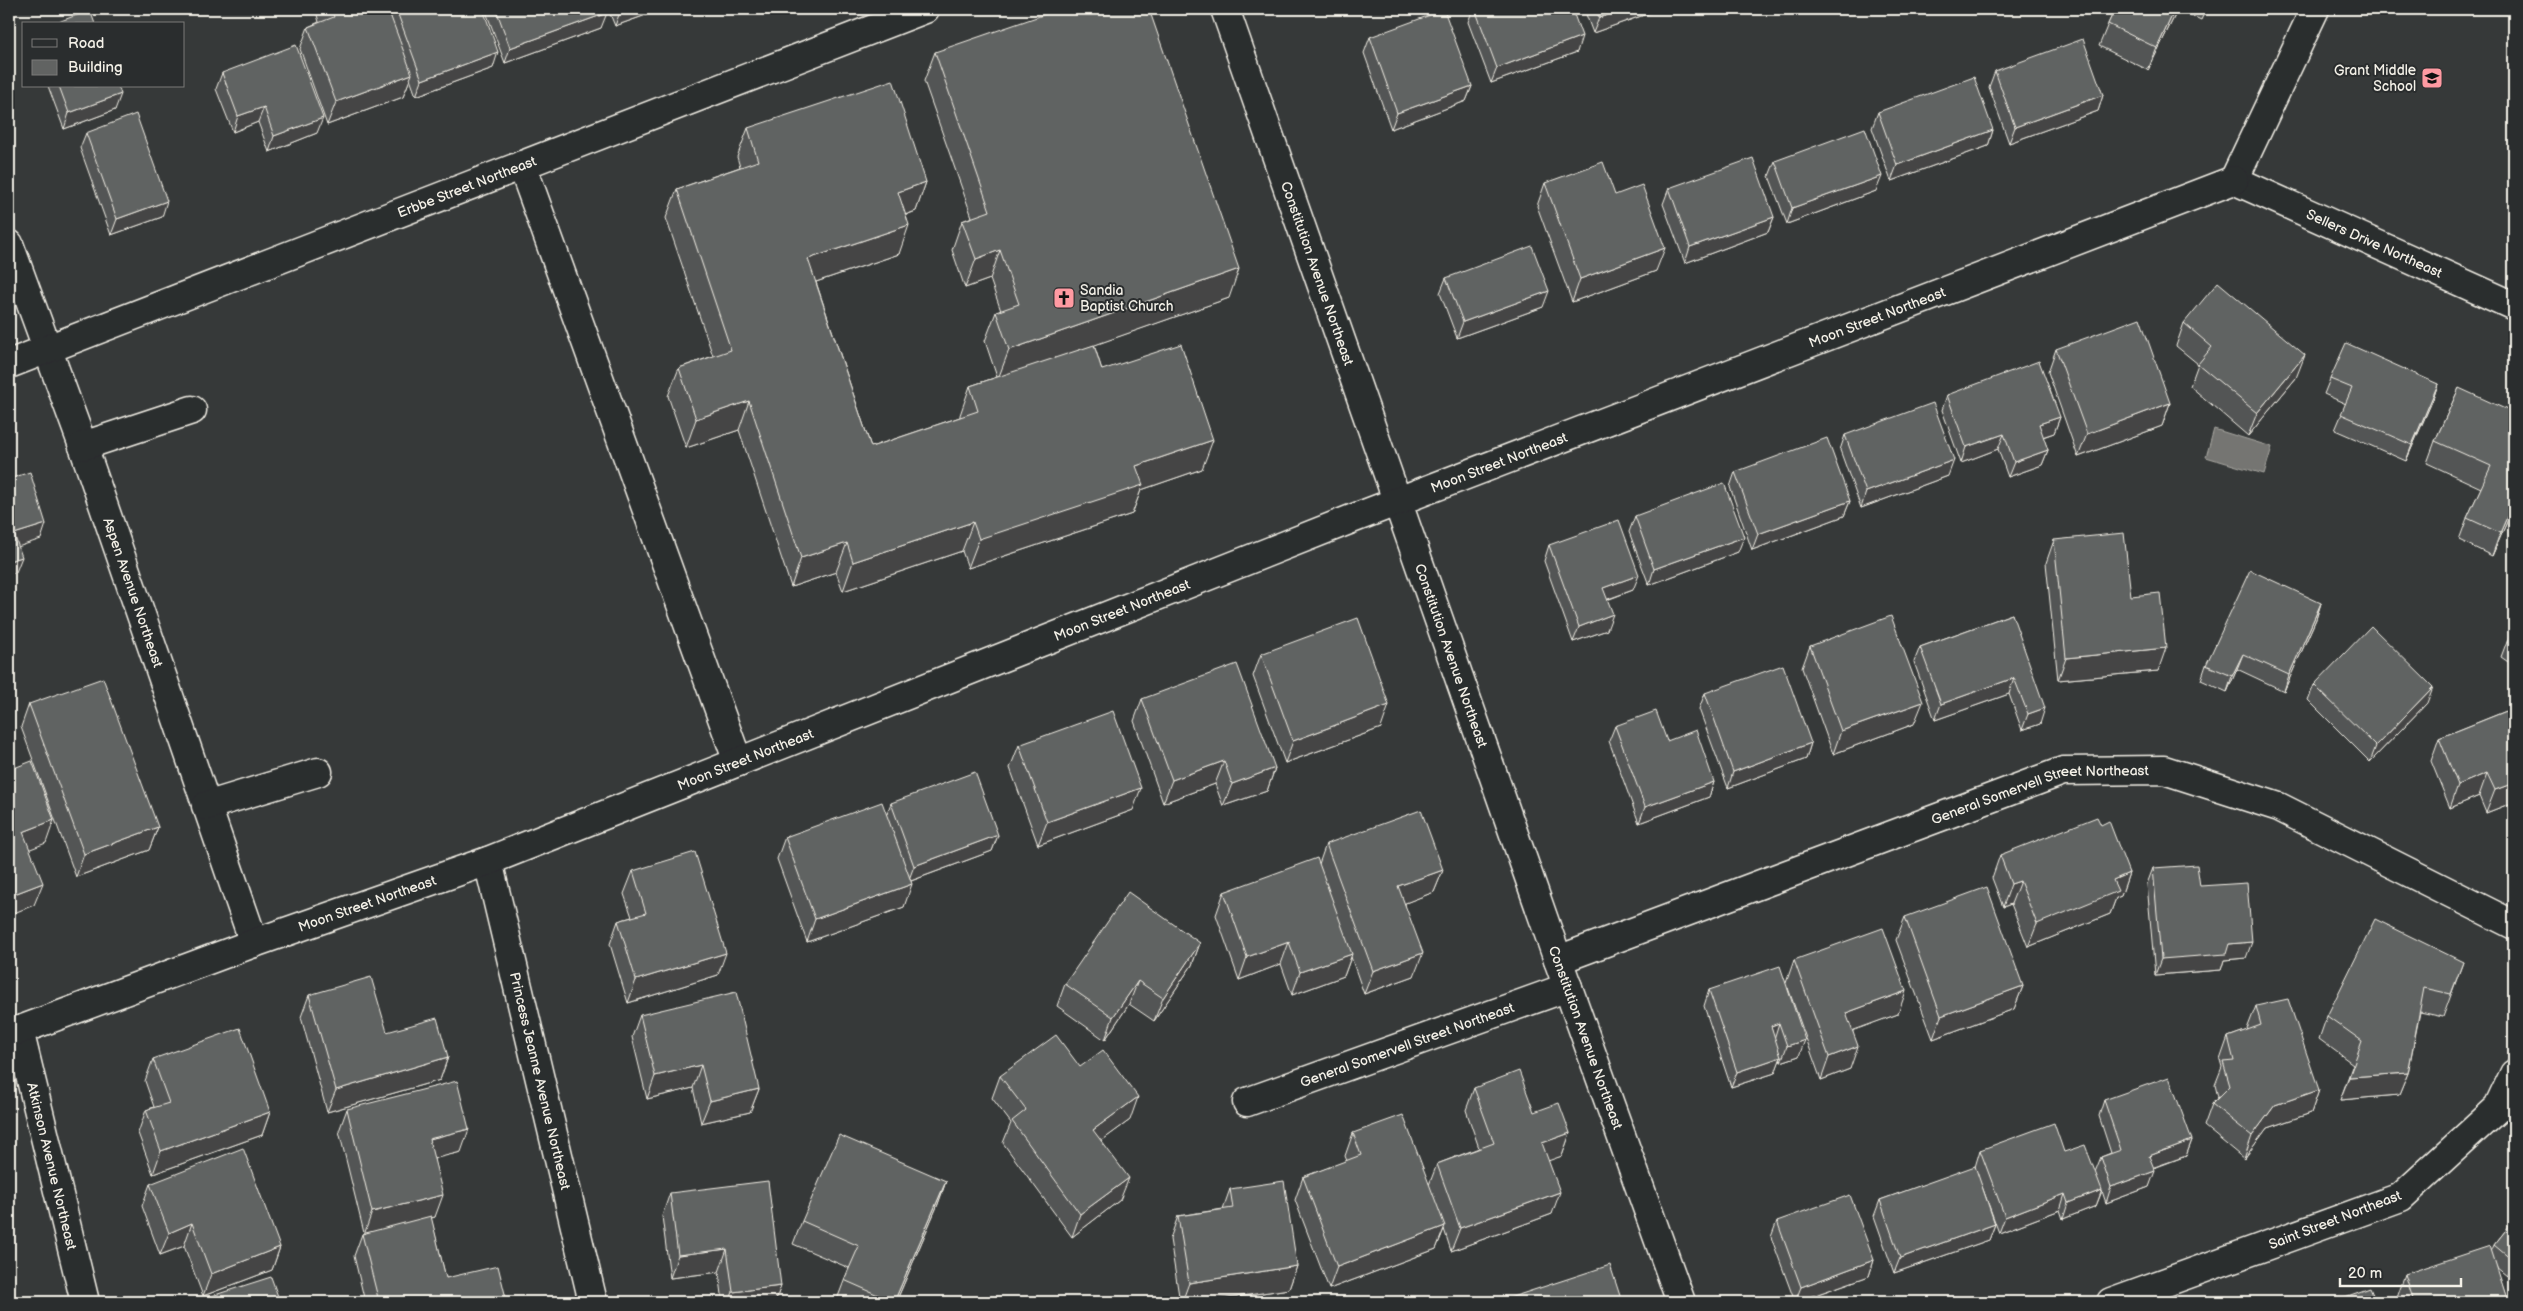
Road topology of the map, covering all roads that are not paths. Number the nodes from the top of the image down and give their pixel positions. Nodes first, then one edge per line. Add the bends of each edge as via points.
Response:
1 (925, 9) edge
2 (1225, 9) edge
3 (2315, 9) edge
4 (522, 165) junction
5 (2234, 180) junction
6 (9, 244) edge
7 (2514, 306) edge
8 (47, 350) junction
9 (9, 364) edge
10 (192, 410) dead end
11 (83, 446) junction
12 (1398, 502) junction
13 (738, 762) junction
14 (318, 772) dead end
15 (206, 806) junction
16 (488, 861) junction
17 (2514, 926) edge
18 (254, 943) junction
19 (1558, 960) junction
20 (1568, 987) junction
21 (14, 1032) edge
22 (2514, 1074) edge
23 (1247, 1102) dead end
24 (85, 1302) edge
25 (593, 1302) edge
26 (1681, 1302) edge
27 (2111, 1302) edge

1 - 4 street, Erbbe Street Northeast
2 - 12 street, Constitution Avenue Northeast
3 - 5 street
4 - 8 street, Erbbe Street Northeast
4 - 13 street
5 - 7 street, Sellers Drive Northeast
5 - 12 street, Moon Street Northeast
6 - 8 street, Aspen Avenue Northeast
8 - 9 street, Erbbe Street Northeast
8 - 11 street, Aspen Avenue Northeast
10 - 11 street
11 - 15 street, Aspen Avenue Northeast
12 - 13 street, Moon Street Northeast
12 - 19 street, Constitution Avenue Northeast
13 - 16 street, Moon Street Northeast
14 - 15 street
15 - 18 street, Aspen Avenue Northeast
16 - 18 street, Moon Street Northeast
16 - 25 street, Princess Jeanne Avenue Northeast
17 - 19 street, General Somervell Street Northeast via 2279,807 2164,770 2063,771
18 - 21 street, Moon Street Northeast
19 - 20 street, Constitution Avenue Northeast
20 - 23 street, General Somervell Street Northeast
20 - 26 street, Constitution Avenue Northeast
21 - 24 street, Atkinson Avenue Northeast
22 - 27 street, Saint Street Northeast via 2498,1108 2401,1197

